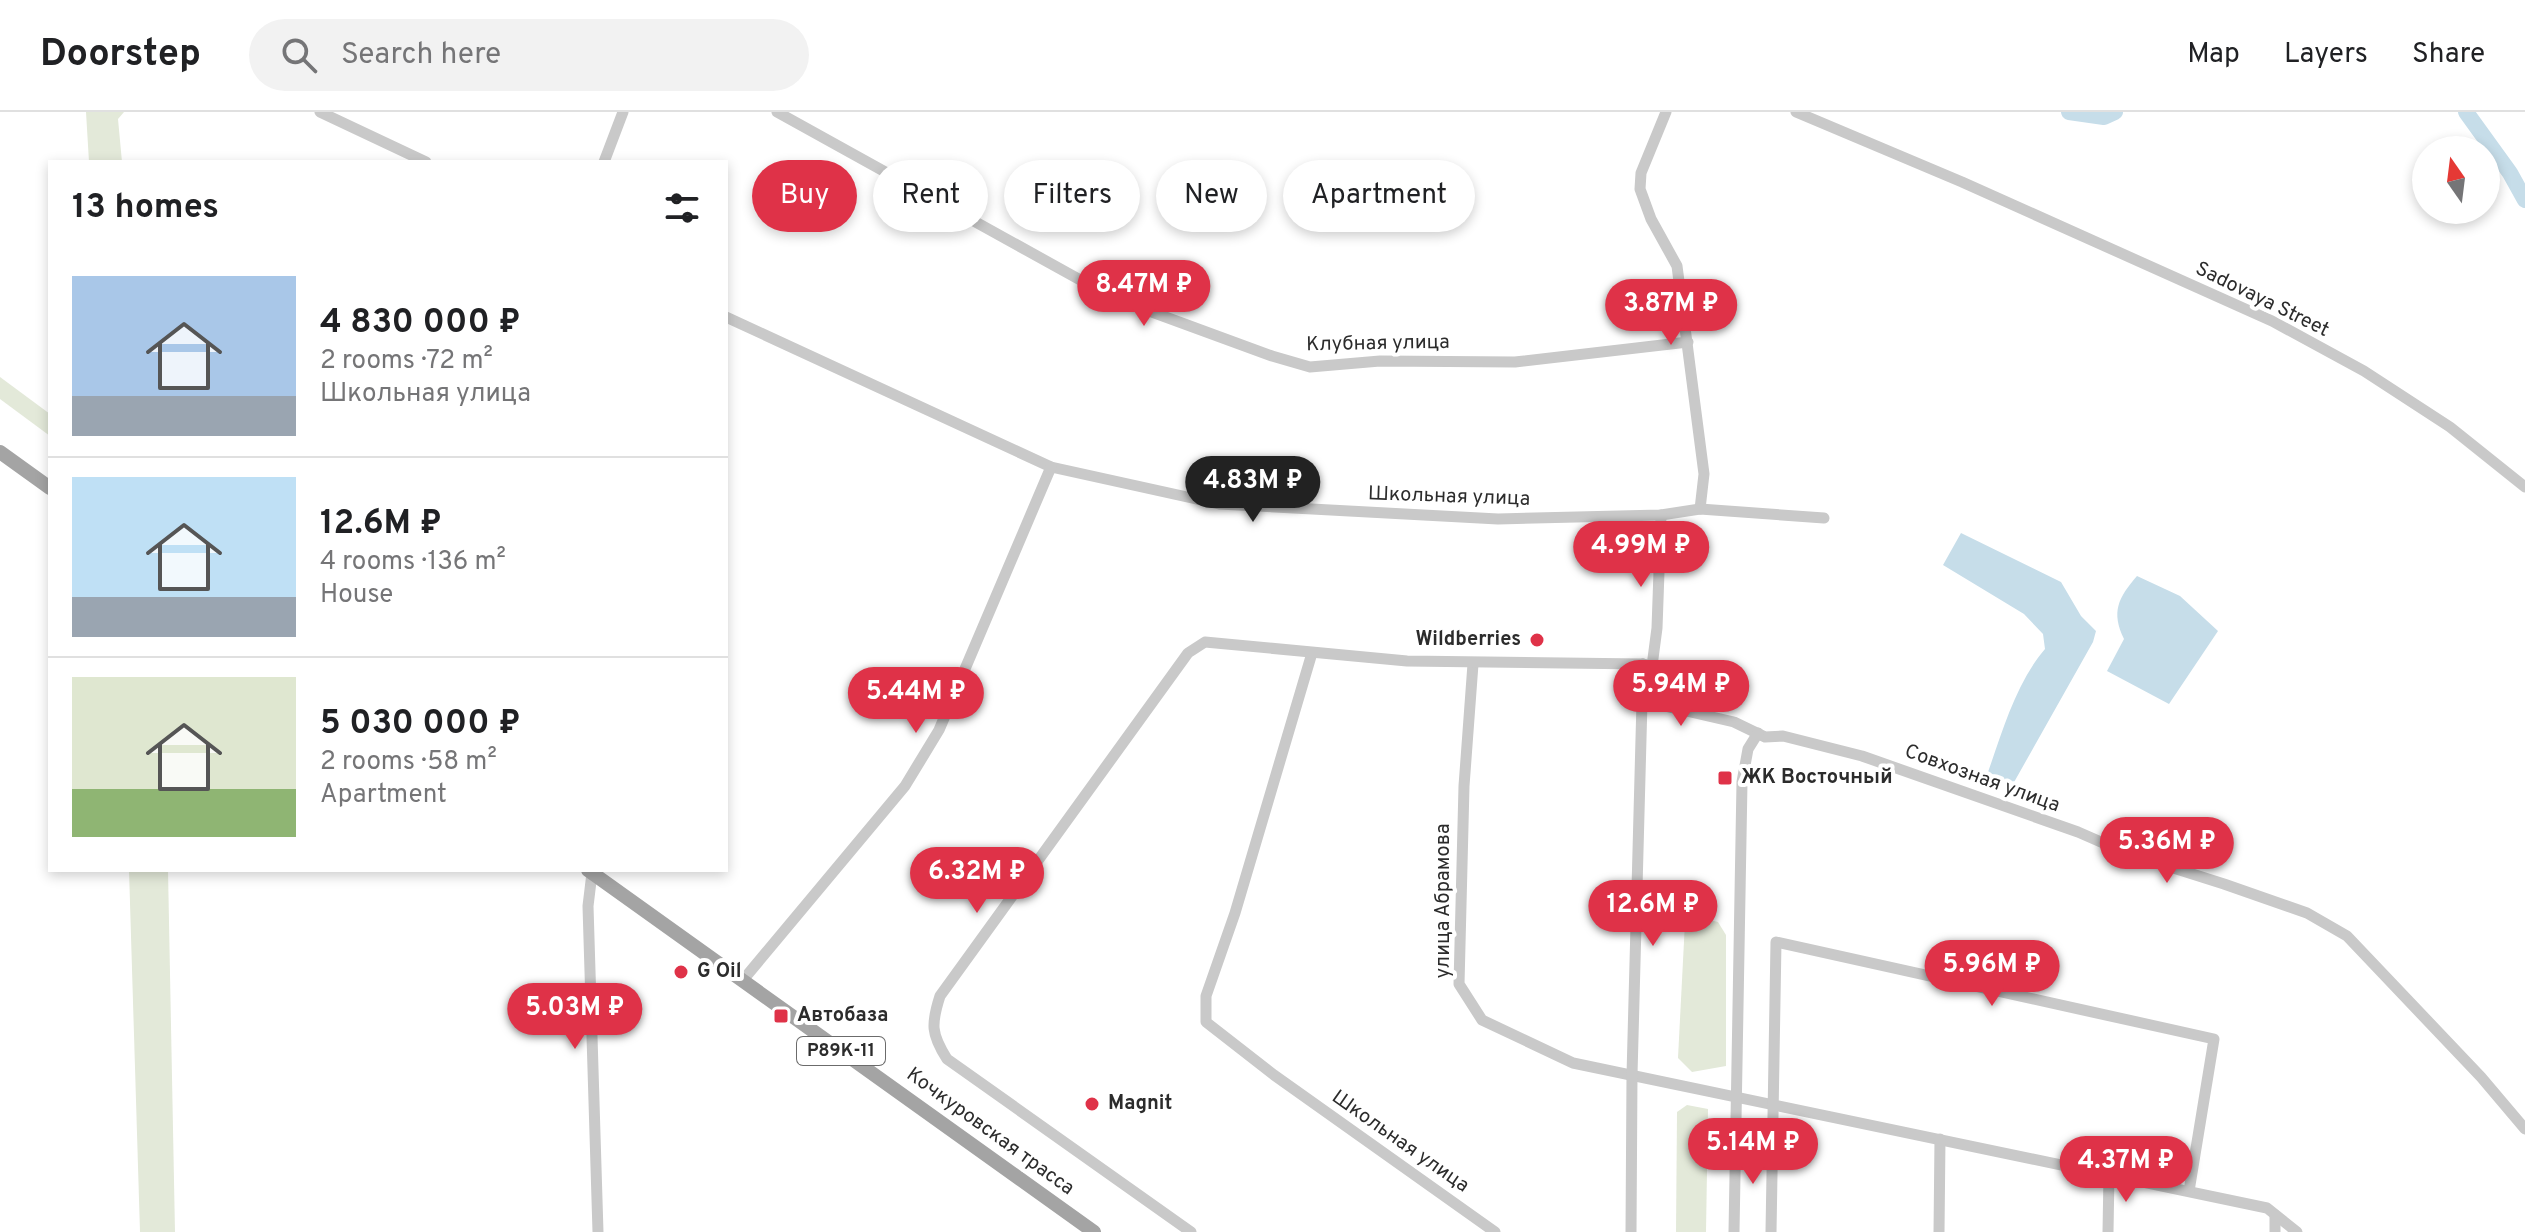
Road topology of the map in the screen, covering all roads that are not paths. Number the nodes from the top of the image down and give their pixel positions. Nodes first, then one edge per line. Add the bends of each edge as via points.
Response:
1 (320, 112) edge
2 (623, 112) edge
3 (777, 112) edge
4 (1666, 112) edge
5 (1796, 112) edge
6 (422, 160) edge
7 (605, 160) edge
8 (728, 318) edge
9 (1688, 342) junction
10 (0, 452) edge
11 (1051, 467) junction
12 (48, 487) edge
13 (2525, 487) edge
14 (1700, 509) junction
15 (1661, 515) junction
16 (1824, 518) dead end
17 (1312, 653) junction
18 (1473, 664) junction
19 (1648, 665) junction
20 (1758, 733) junction
21 (590, 872) edge
22 (591, 872) edge
23 (743, 980) junction
24 (1632, 1075) junction
25 (1737, 1097) junction
26 (1773, 1104) junction
27 (2525, 1129) edge
28 (1940, 1139) junction
29 (2109, 1174) junction
30 (2189, 1191) junction
31 (2275, 1215) junction
32 (598, 1232) edge
33 (1094, 1232) edge
34 (1191, 1232) edge
35 (1495, 1232) edge
36 (1631, 1232) edge
37 (1734, 1232) edge
38 (1771, 1232) edge
39 (1939, 1232) edge
40 (2108, 1232) edge
41 (2275, 1232) edge
42 (2297, 1232) edge

1 - 6 street
2 - 7 street
3 - 9 street, Клубная улица via 1111,297 1310,367 1380,361 1515,362
4 - 9 street via 1641,173 1640,189 1677,266
5 - 13 street, Sadovaya Street via 2272,321 2438,419
8 - 11 street, Школьная улица
9 - 14 street via 1704,474
10 - 12 main road
11 - 15 street, Школьная улица via 1219,504 1269,508 1498,519
11 - 23 street via 939,730 905,786
14 - 15 street, Школьная улица
14 - 16 street, Школьная улица
15 - 19 street via 1657,628
17 - 18 street
17 - 34 street via 1205,642 1188,653 940,996 932,1021 947,1059
17 - 35 street, Школьная улица via 1206,996 1206,1022
18 - 19 street
18 - 24 street, улица Абрамова via 1459,984 1482,1020 1573,1063
19 - 20 street, Совхозная улица via 1653,691 1669,707
19 - 24 street
20 - 25 street via 1748,749 1742,782
20 - 27 street, Совхозная улица via 1862,756 2307,913 2347,936
21 - 32 street
22 - 23 main road, Кочкуровская трасса / Р89К-11
23 - 33 main road, Кочкуровская трасса / Р89К-11
24 - 25 street, улица Абрамова
24 - 36 street
25 - 26 street, улица Абрамова
25 - 37 street
26 - 28 street, улица Абрамова
26 - 30 street via 1776,942 2214,1039
26 - 38 street
28 - 29 street, улица Абрамова
28 - 39 street
29 - 30 street, улица Абрамова
29 - 40 street
30 - 31 street, улица Абрамова via 2267,1208
31 - 41 street
31 - 42 street, улица Абрамова

